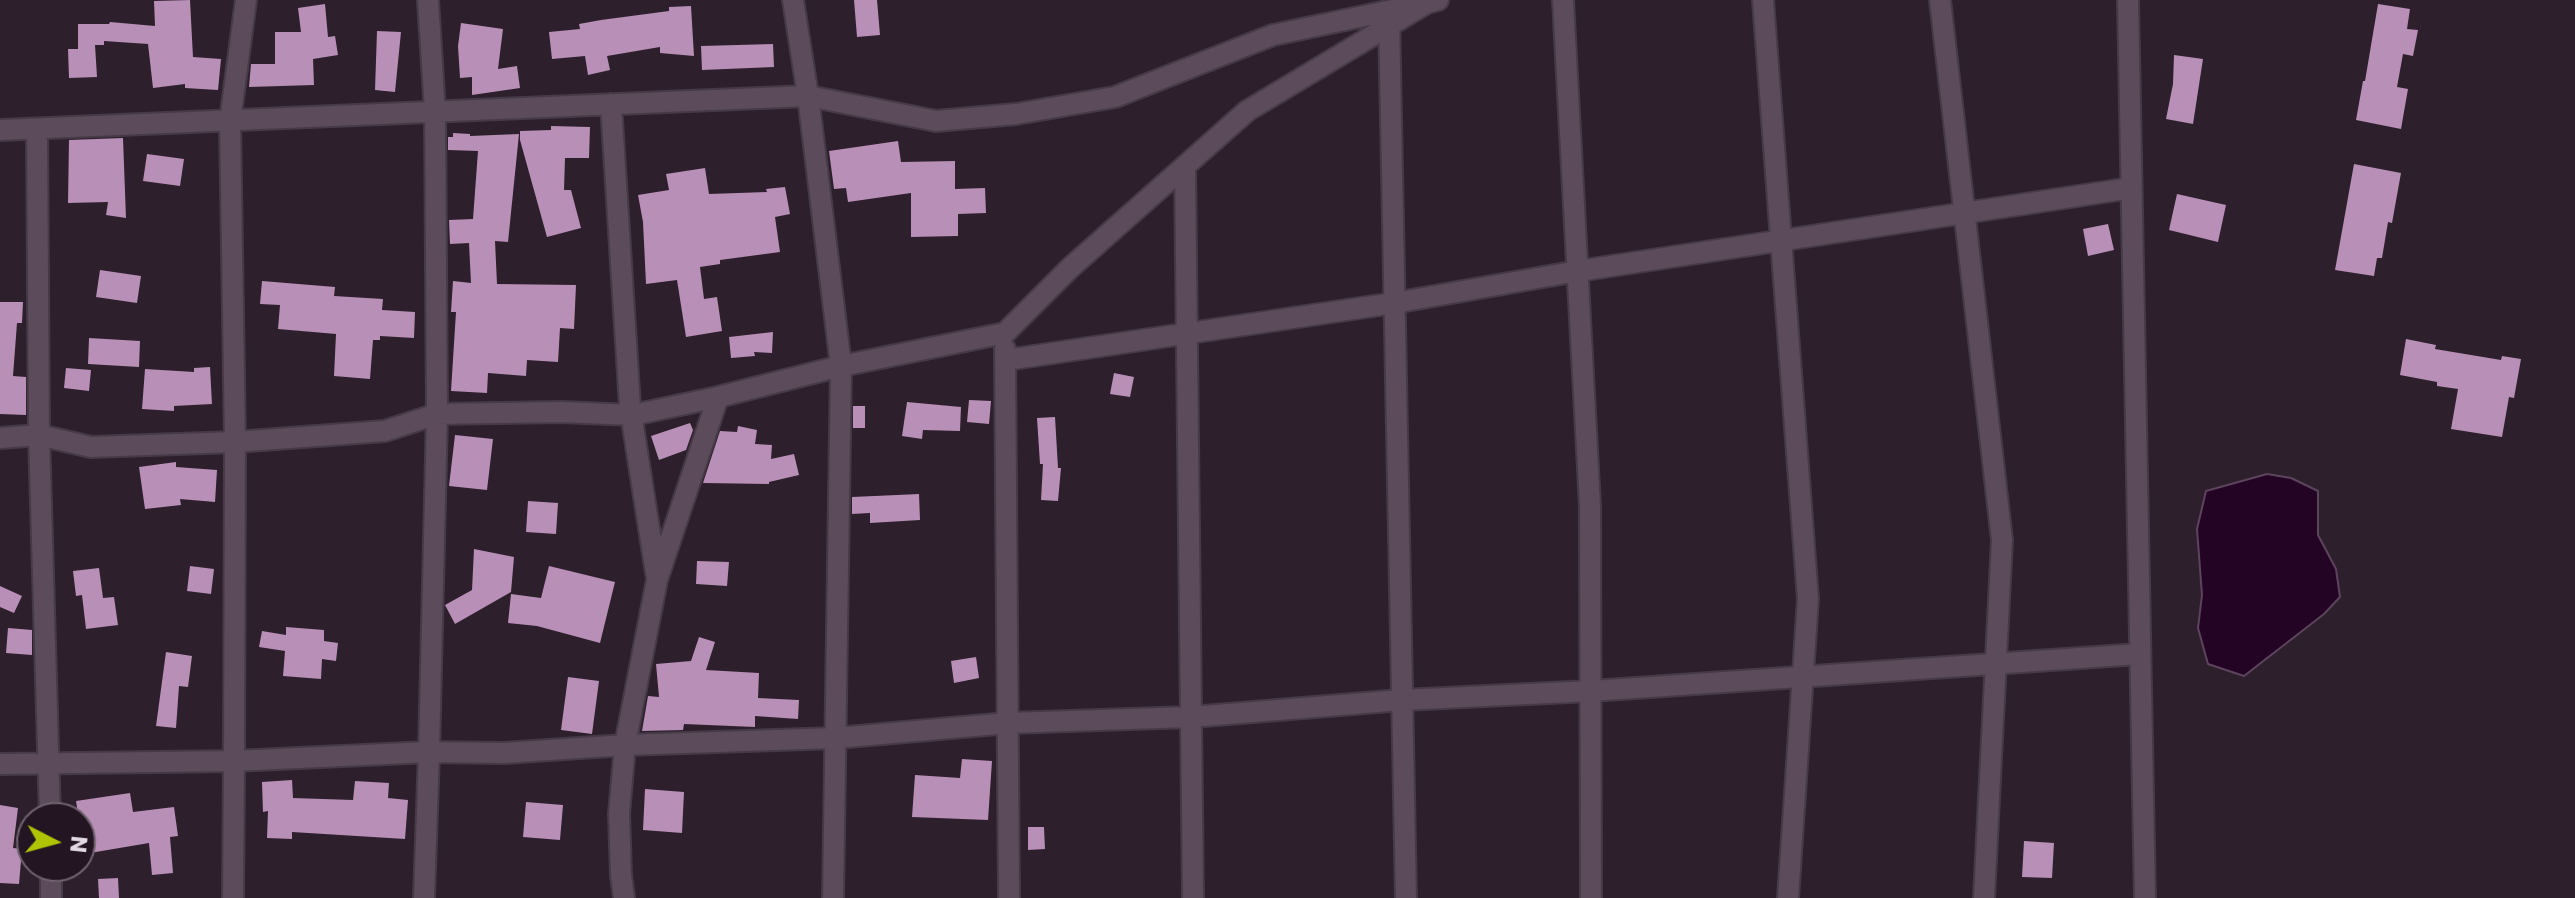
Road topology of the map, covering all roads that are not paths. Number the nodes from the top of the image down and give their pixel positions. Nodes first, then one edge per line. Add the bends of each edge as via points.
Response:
1 (246, 0) edge
2 (428, 0) edge
3 (793, 0) edge
4 (1563, 0) edge
5 (1763, 0) edge
6 (1940, 0) edge
7 (2128, 0) edge
8 (1433, 2) edge
9 (1389, 19) junction
10 (808, 96) junction
11 (611, 104) junction
12 (435, 112) junction
13 (230, 121) junction
14 (37, 129) junction
15 (0, 130) edge
16 (1185, 166) junction
17 (2131, 188) junction
18 (1964, 213) junction
19 (1782, 240) junction
20 (1578, 271) junction
21 (1394, 303) junction
22 (1005, 333) junction
23 (1187, 333) junction
24 (1006, 360) junction
25 (841, 366) junction
26 (718, 397) junction
27 (437, 414) junction
28 (633, 415) junction
29 (39, 435) junction
30 (0, 438) edge
31 (235, 442) junction
32 (657, 580) junction
33 (2140, 654) junction
34 (1996, 664) junction
35 (1803, 676) junction
36 (1591, 691) junction
37 (1402, 700) junction
38 (1191, 717) junction
39 (1008, 723) junction
40 (836, 738) junction
41 (625, 745) junction
42 (429, 752) junction
43 (234, 761) junction
44 (49, 763) junction
45 (0, 764) edge
46 (50, 802) edge
47 (233, 898) edge
48 (424, 898) edge
49 (624, 898) edge
50 (833, 898) edge
51 (1009, 898) edge
52 (1193, 898) edge
53 (1406, 898) edge
54 (1591, 898) edge
55 (1788, 898) edge
56 (1984, 898) edge
57 (2145, 898) edge

1 - 13 street
2 - 12 street
3 - 10 street
4 - 20 street
5 - 19 street
6 - 18 street
7 - 17 street
8 - 9 street
9 - 10 street via 1273,35 1115,97 1016,114 936,121
9 - 16 street via 1247,111
9 - 21 street
10 - 11 street
10 - 25 street
11 - 12 street
11 - 28 street
12 - 13 street
12 - 27 street
13 - 14 street
13 - 31 street
14 - 15 street
14 - 29 street
16 - 22 street
16 - 23 street
17 - 18 street
17 - 33 street
18 - 19 street
18 - 34 street via 2002,540
19 - 20 street
19 - 35 street via 1808,599
20 - 21 street
20 - 36 street via 1590,506
21 - 23 street
21 - 37 street
22 - 24 street
22 - 25 street
23 - 24 street
23 - 38 street
24 - 39 street
25 - 26 street
25 - 40 street
26 - 28 street
26 - 32 street
27 - 28 street
27 - 31 street via 385,431
27 - 42 street
28 - 32 street
29 - 30 street
29 - 31 street via 91,447
29 - 44 street
31 - 43 street
32 - 41 street
33 - 34 street
33 - 57 street
34 - 35 street
34 - 56 street
35 - 36 street
35 - 55 street
36 - 37 street
36 - 54 street
37 - 38 street
37 - 53 street
38 - 39 street
38 - 52 street
39 - 40 street
39 - 51 street
40 - 41 street
40 - 50 street
41 - 42 street
41 - 49 street via 619,814
42 - 43 street
42 - 48 street
43 - 44 street
43 - 47 street
44 - 45 street
44 - 46 street

